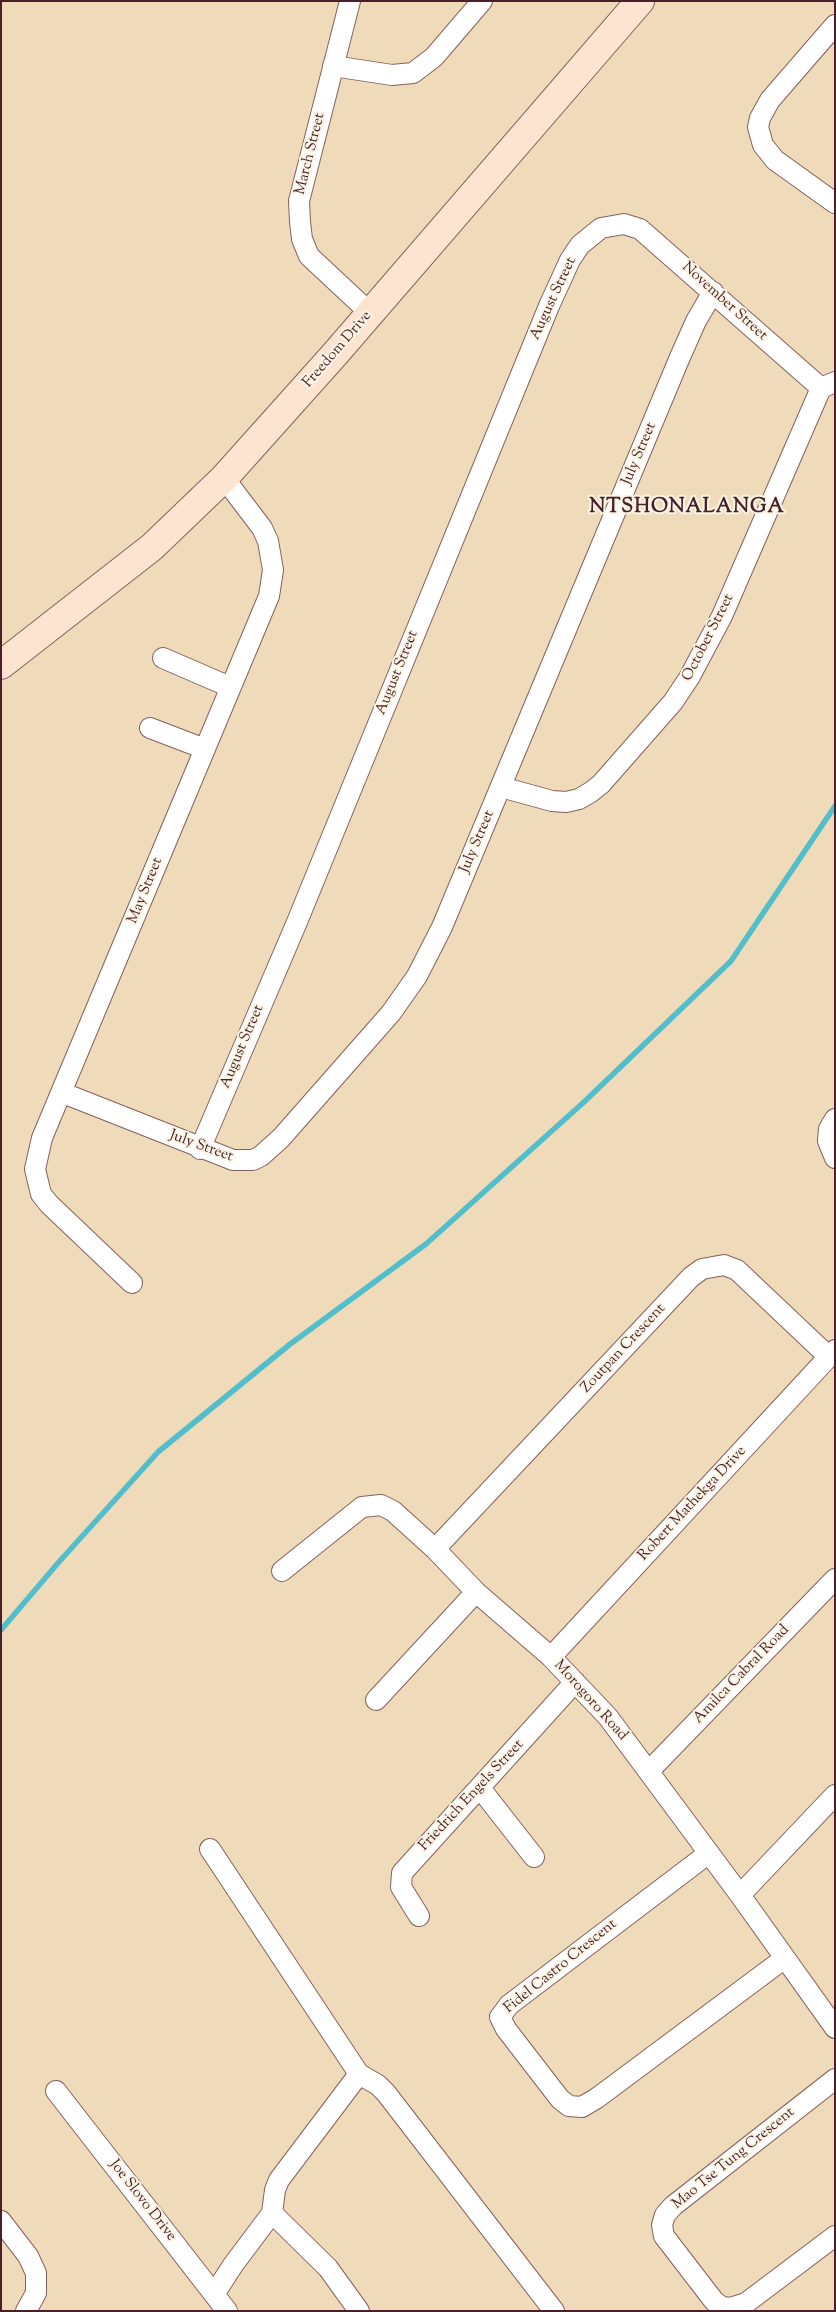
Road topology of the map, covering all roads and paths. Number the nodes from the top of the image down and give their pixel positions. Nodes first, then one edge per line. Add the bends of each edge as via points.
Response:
1 (350, 1) edge
2 (482, 1) edge
3 (640, 1) edge
4 (835, 24) edge
5 (333, 66) junction
6 (835, 203) edge
7 (624, 224) joint
8 (713, 292) junction
9 (370, 313) junction
10 (828, 385) edge
11 (224, 478) junction
12 (163, 658) dead end
13 (1, 664) edge
14 (230, 686) junction
15 (150, 728) dead end
16 (205, 749) junction
17 (501, 787) junction
18 (63, 1093) junction
19 (835, 1119) edge
20 (200, 1149) junction
21 (835, 1158) edge
22 (132, 1283) dead end
23 (832, 1353) edge
24 (435, 1549) junction
25 (282, 1571) dead end
26 (835, 1579) edge
27 (476, 1592) junction
28 (551, 1657) junction
29 (575, 1682) junction
30 (376, 1700) dead end
31 (649, 1771) junction
32 (480, 1788) junction
33 (835, 1795) edge
34 (210, 1849) dead end
35 (709, 1852) junction
36 (534, 1857) dead end
37 (740, 1895) junction
38 (420, 1916) dead end
39 (785, 1958) junction
40 (833, 2020) edge
41 (359, 2074) junction
42 (835, 2078) edge
43 (56, 2091) dead end
44 (272, 2213) junction
45 (1, 2221) edge
46 (835, 2236) edge
47 (215, 2294) junction
48 (26, 2311) edge
49 (227, 2311) edge
50 (359, 2311) edge
51 (554, 2311) edge

1 - 5 street, March Street
2 - 5 street via 434,57 413,73 392,75
3 - 9 street, Freedom Drive
4 - 6 street via 770,100 758,127 763,145 775,160
5 - 9 street, March Street via 300,201 302,238 309,256
7 - 8 street, November Street via 648,234
7 - 20 street, August Street via 601,228 591,235 570,260 561,279 297,922
8 - 10 street, November Street
8 - 17 street, July Street via 680,358
9 - 11 street, Freedom Drive
10 - 17 street, October Street via 722,616 673,702 601,784 578,799 566,802 552,800
11 - 13 street, Freedom Drive via 152,547
11 - 14 street, May Street via 262,528 268,541 273,570 269,596
12 - 14 street
14 - 16 street, May Street
15 - 16 street
16 - 18 street, May Street
17 - 20 street, July Street via 432,948 391,1013 281,1138 261,1156 243,1162
18 - 20 street, July Street
18 - 22 street, May Street via 37,1155 35,1169 41,1194
19 - 21 street via 828,1135
23 - 24 street, Zoutpan Crescent via 737,1270 724,1265 702,1268
23 - 28 street, Robert Mathekga Drive
24 - 25 street, Morogoro Road via 393,1511 374,1504 354,1512
24 - 27 street, Morogoro Road
26 - 31 street, Amilca Cabral Road
27 - 28 street, Morogoro Road
27 - 30 street
28 - 29 street, Morogoro Road
29 - 31 street, Morogoro Road via 608,1717
29 - 32 street, Friedrich Engels Street
31 - 35 street, Morogoro Road
32 - 36 street
32 - 38 street, Friedrich Engels Street via 402,1873 401,1887
33 - 37 street
34 - 41 street
35 - 37 street, Morogoro Road
35 - 39 street, Fidel Castro Crescent via 510,2004 500,2017 506,2029 560,2099 569,2106 582,2107
37 - 39 street, Morogoro Road
39 - 40 street, Morogoro Road
41 - 44 street via 279,2180
41 - 51 street via 386,2092
42 - 46 street, Mao Tse Tung Crescent via 673,2206 662,2225 664,2236 714,2301 730,2308 746,2303
43 - 47 street, Joe Slovo Drive
44 - 47 street
44 - 50 street via 328,2268
45 - 48 street via 28,2256 36,2273 36,2293
47 - 49 street, Joe Slovo Drive

